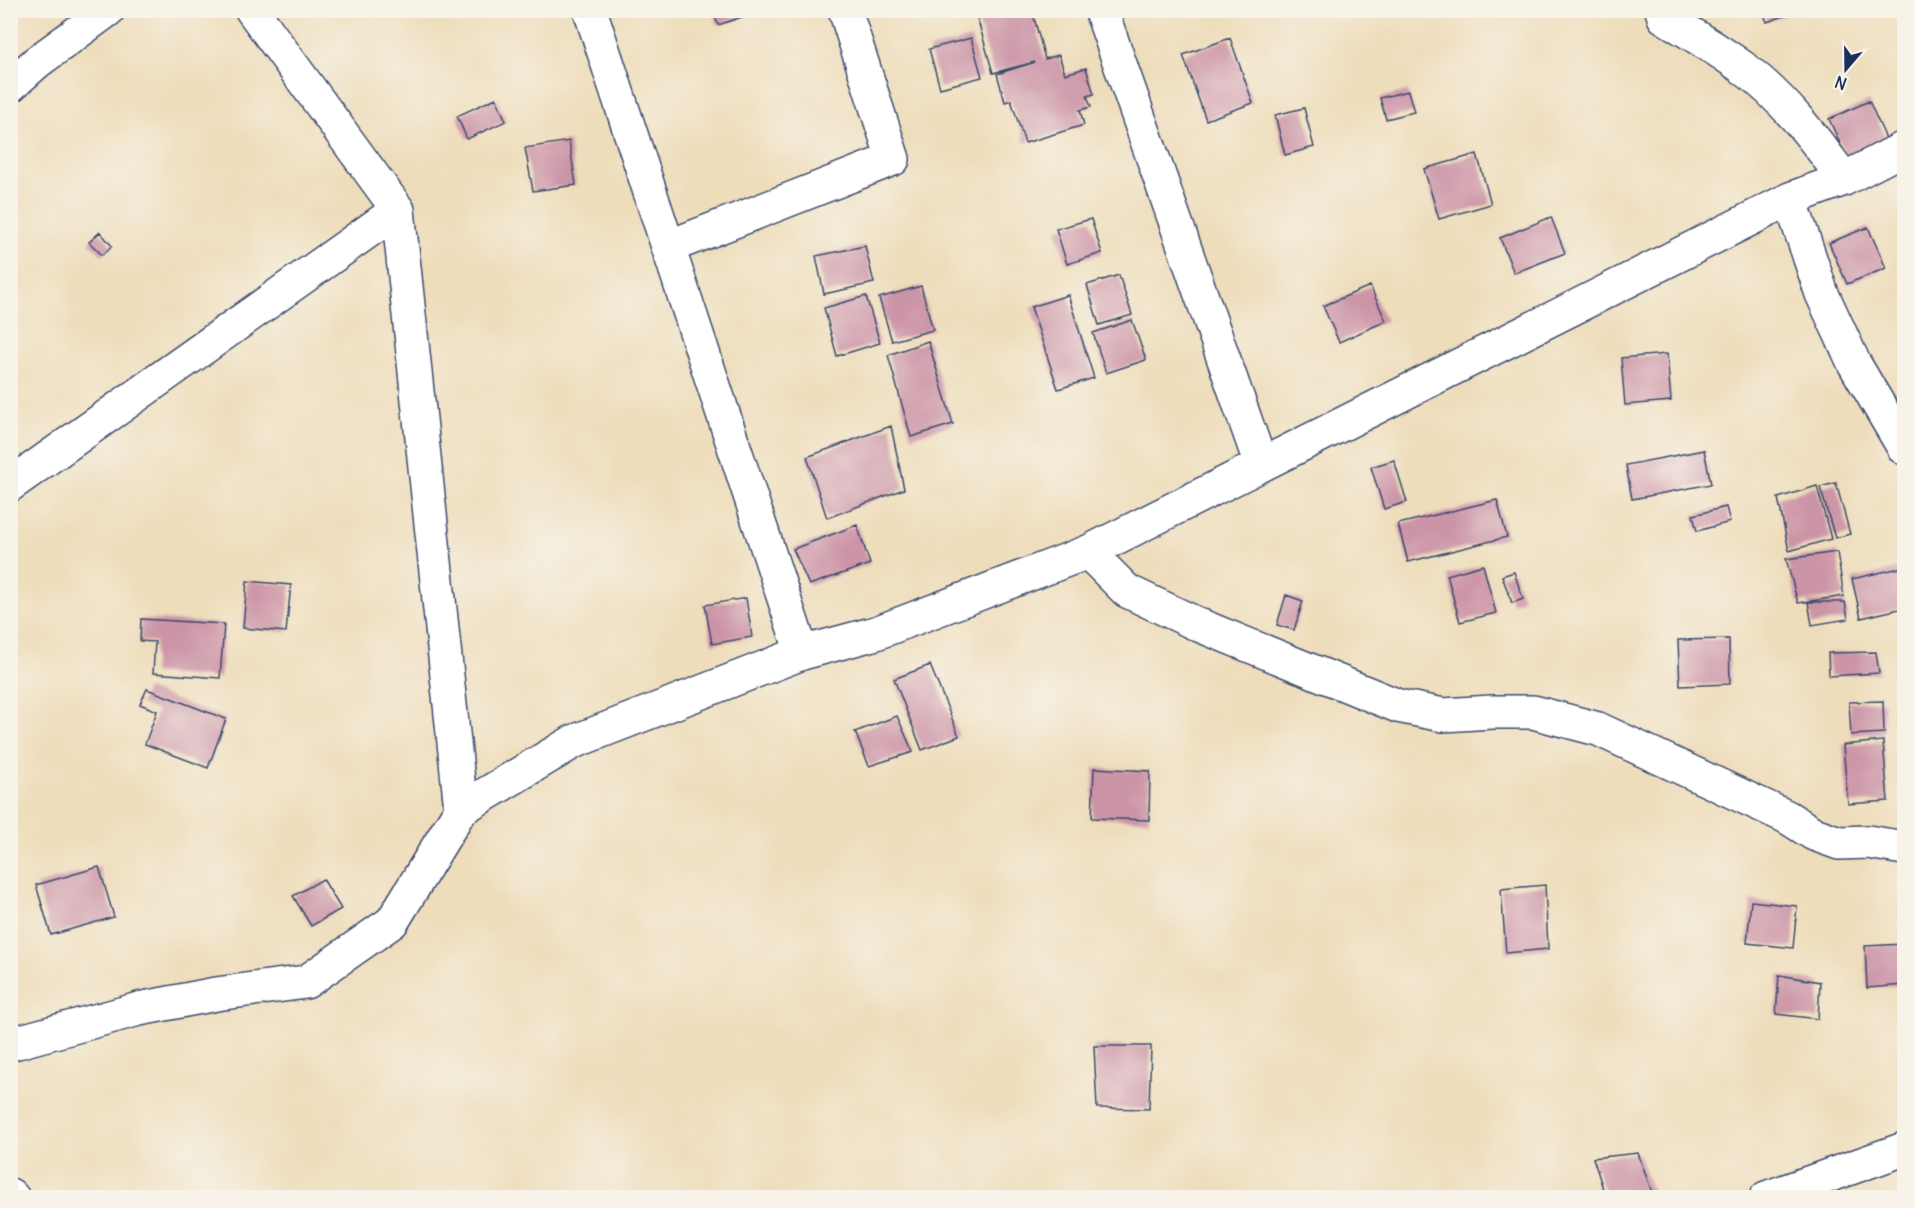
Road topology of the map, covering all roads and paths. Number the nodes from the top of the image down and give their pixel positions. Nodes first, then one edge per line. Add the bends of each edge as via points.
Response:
1 (108, 10) edge
2 (252, 10) edge
3 (590, 10) edge
4 (845, 10) edge
5 (1101, 10) edge
6 (1662, 10) edge
7 (10, 86) edge
8 (1905, 148) edge
9 (1844, 179) junction
10 (1790, 199) junction
11 (398, 210) junction
12 (668, 247) junction
13 (1905, 448) edge
14 (1261, 465) junction
15 (10, 485) edge
16 (1088, 552) junction
17 (802, 653) junction
18 (461, 809) junction
19 (1905, 848) edge
20 (10, 1044) edge
21 (1905, 1149) edge
22 (1766, 1197) edge

1 - 7 street
2 - 11 street
3 - 12 street
4 - 12 street via 892,159
5 - 14 street
6 - 9 street via 1665,17 1743,68 1773,94 1802,124
8 - 9 street
9 - 10 street
10 - 13 street via 1822,294 1854,363
10 - 14 street
11 - 15 street
11 - 18 street
12 - 17 street
14 - 16 street
16 - 17 street via 876,633
16 - 19 street via 1127,591 1199,625 1398,706 1443,715 1533,712 1598,729 1787,817 1814,834 1839,843 1868,842
17 - 18 street via 573,742
18 - 20 street via 392,922 306,982 139,1009
21 - 22 street

